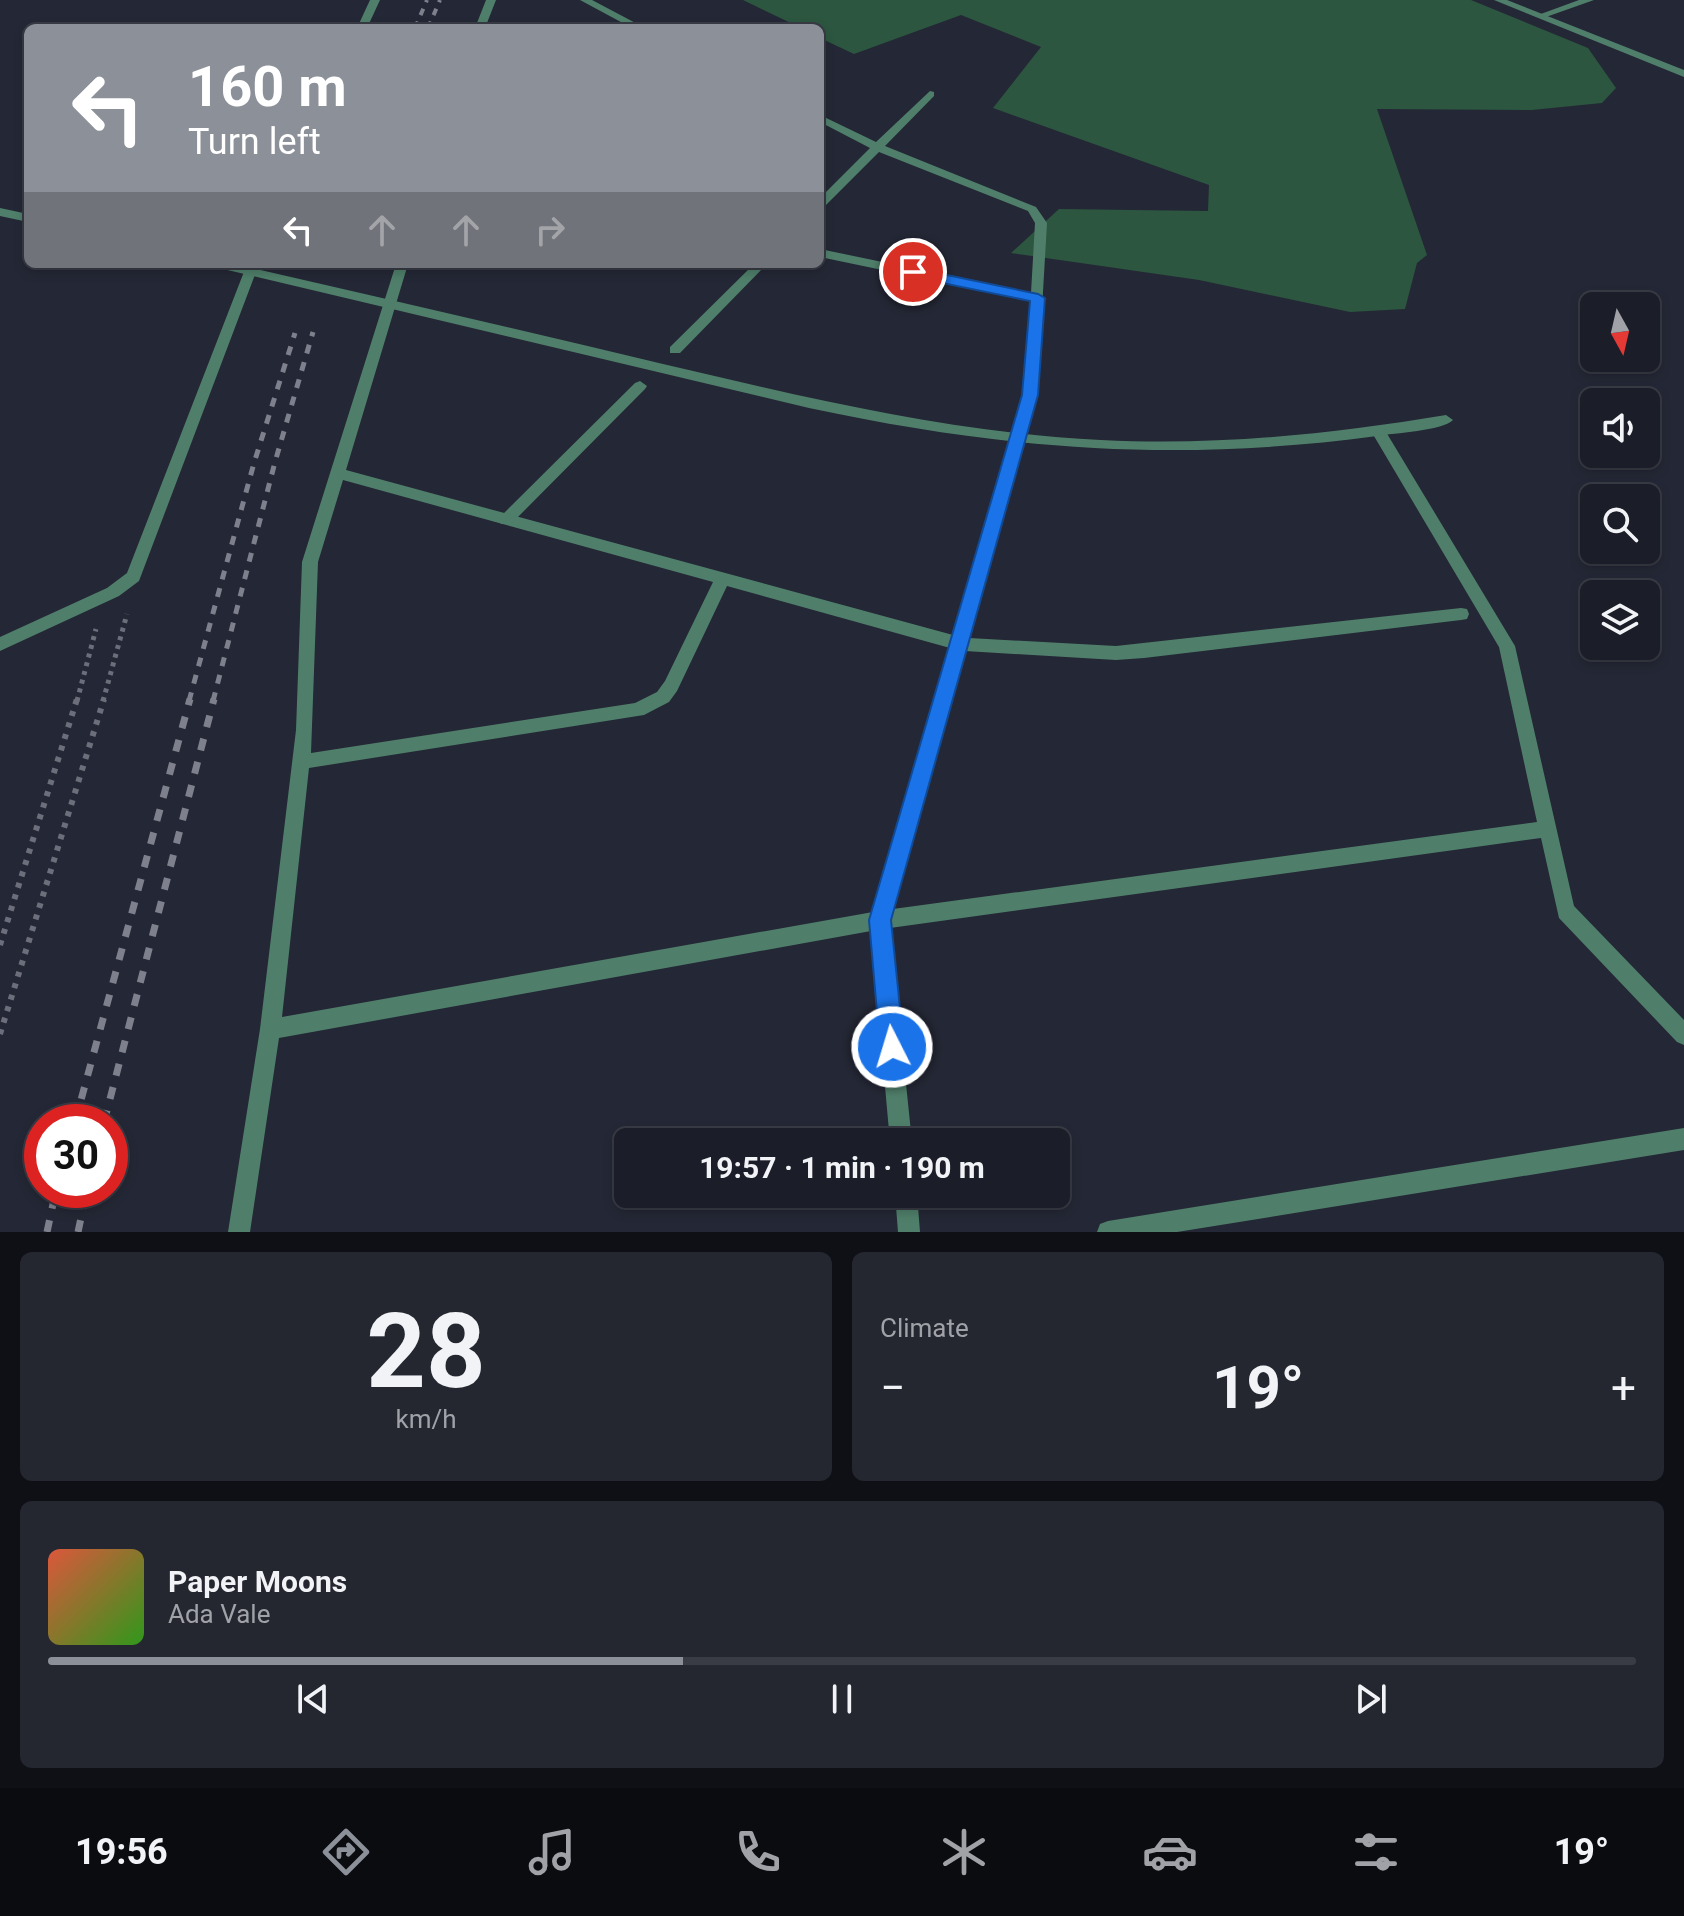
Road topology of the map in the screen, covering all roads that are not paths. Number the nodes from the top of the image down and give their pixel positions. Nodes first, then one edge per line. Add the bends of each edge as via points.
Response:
1 (375, 0) edge
2 (491, 0) edge
3 (585, 0) edge
4 (1499, 0) edge
5 (1589, 0) edge
6 (1543, 15) junction
7 (364, 24) edge
8 (482, 24) edge
9 (632, 24) edge
10 (1684, 74) edge
11 (930, 94) dead end
12 (824, 120) edge
13 (877, 147) junction
14 (824, 201) edge
15 (0, 212) edge
16 (24, 217) edge
17 (824, 254) edge
18 (251, 268) edge
19 (401, 268) edge
20 (757, 268) edge
21 (1038, 298) junction
22 (390, 304) junction
23 (675, 350) dead end
24 (640, 386) dead end
25 (1446, 420) dead end
26 (1378, 431) junction
27 (1018, 439) junction
28 (337, 473) junction
29 (506, 520) junction
30 (722, 580) junction
31 (1461, 614) dead end
32 (0, 644) edge
33 (960, 644) junction
34 (301, 762) junction
35 (1548, 829) junction
36 (880, 920) junction
37 (270, 1029) junction
38 (1684, 1035) edge
39 (900, 1128) edge
40 (1684, 1139) edge
41 (907, 1208) edge
42 (239, 1232) edge
43 (909, 1232) edge
44 (1108, 1232) edge

1 - 7 street
2 - 8 street
3 - 9 street
4 - 6 street
5 - 6 street
6 - 10 street
11 - 13 street
12 - 13 street
13 - 14 street
13 - 21 street via 1032,209 1041,223
15 - 16 street
17 - 21 street
18 - 22 street
18 - 32 street via 133,577 113,592
19 - 22 street
20 - 23 street
21 - 27 street via 1033,379
22 - 27 street via 858,414
22 - 28 street
24 - 29 street
25 - 26 street
26 - 27 street via 1229,446
26 - 35 street via 1507,646
27 - 33 street
28 - 29 street
28 - 34 street via 310,562
29 - 30 street
30 - 33 street
30 - 34 street via 671,686 651,705
31 - 33 street via 1116,653
33 - 36 street
34 - 37 street
35 - 36 street
35 - 38 street via 1566,911
36 - 37 street
36 - 39 street
37 - 42 street
40 - 44 street
41 - 43 street

